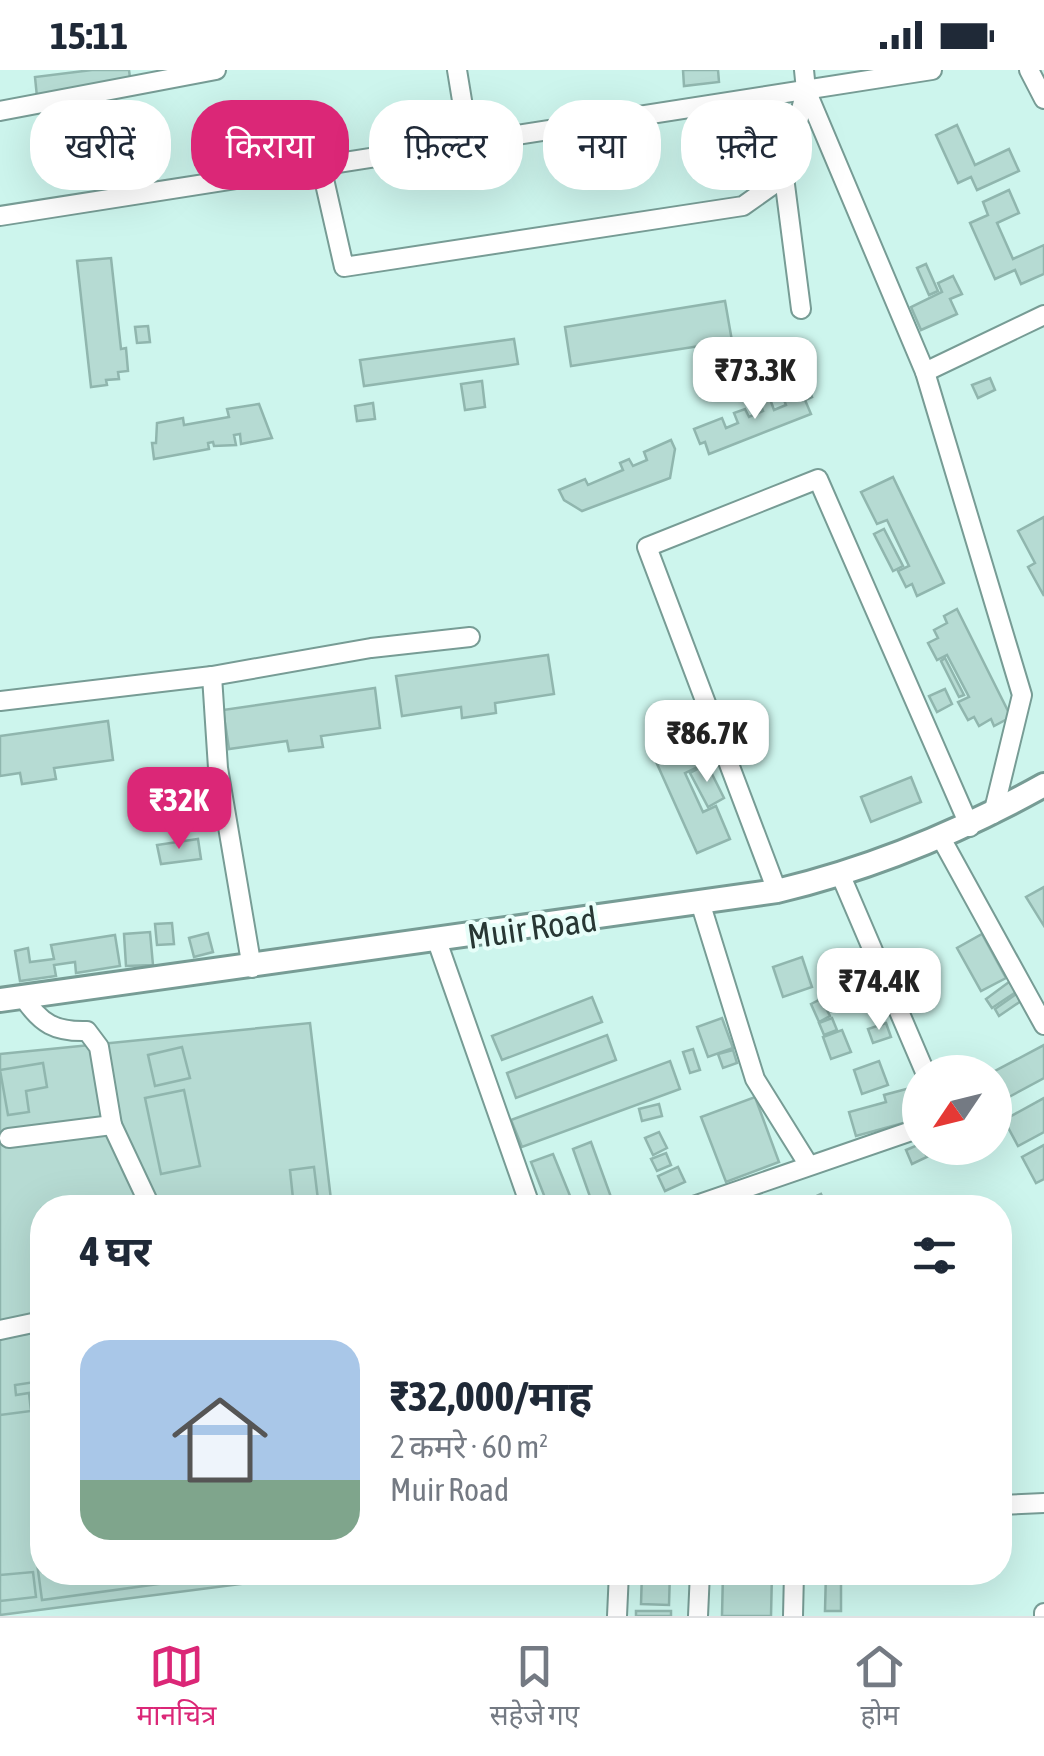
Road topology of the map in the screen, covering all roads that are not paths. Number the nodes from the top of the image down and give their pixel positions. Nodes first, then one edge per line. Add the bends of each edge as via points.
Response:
1 (216, 70) edge
2 (458, 70) edge
3 (804, 70) edge
4 (932, 70) edge
5 (1028, 70) edge
6 (806, 90) junction
7 (1044, 99) edge
8 (463, 100) edge
9 (803, 100) edge
10 (0, 111) edge
11 (523, 134) edge
12 (191, 186) edge
13 (327, 190) edge
14 (766, 190) edge
15 (786, 190) edge
16 (0, 216) edge
17 (801, 309) dead end
18 (1044, 315) edge
19 (925, 372) junction
20 (470, 637) dead end
21 (212, 676) junction
22 (0, 701) edge
23 (1044, 785) edge
24 (993, 814) junction
25 (970, 826) junction
26 (940, 838) junction
27 (841, 876) junction
28 (778, 891) junction
29 (700, 902) junction
30 (437, 941) junction
31 (252, 968) junction
32 (12, 999) edge
33 (1044, 1025) edge
34 (918, 1055) edge
35 (112, 1125) junction
36 (902, 1134) edge
37 (9, 1138) dead end
38 (808, 1164) junction
39 (144, 1195) edge
40 (526, 1195) edge
41 (723, 1195) edge
42 (30, 1324) edge
43 (0, 1330) edge
44 (1044, 1503) edge
45 (1012, 1504) edge
46 (618, 1585) edge
47 (699, 1585) edge
48 (794, 1585) edge
49 (617, 1616) edge
50 (698, 1616) edge
51 (793, 1616) edge

1 - 10 street
2 - 8 street
3 - 6 street
4 - 6 street
5 - 7 street
6 - 9 street
6 - 11 street
6 - 19 street
12 - 16 street
13 - 14 street via 344,267 743,206
15 - 17 street
18 - 19 street
19 - 24 street via 1022,696
20 - 21 street
21 - 22 street
21 - 31 street via 218,768
23 - 24 main road, Muir Road
24 - 25 main road, Muir Road
25 - 26 main road, Muir Road
25 - 28 street via 818,479 647,547
26 - 27 main road, Muir Road
26 - 33 street
27 - 28 main road, Muir Road
27 - 34 street
28 - 29 main road, Muir Road
29 - 30 main road, Muir Road
29 - 38 street via 755,1079
30 - 31 main road, Muir Road
30 - 40 street
31 - 32 main road, Muir Road
32 - 35 street via 56,1030 87,1031 100,1047
35 - 37 street
35 - 39 street
36 - 38 street
38 - 41 street
42 - 43 street
44 - 45 street
46 - 49 street
47 - 50 street
48 - 51 street

